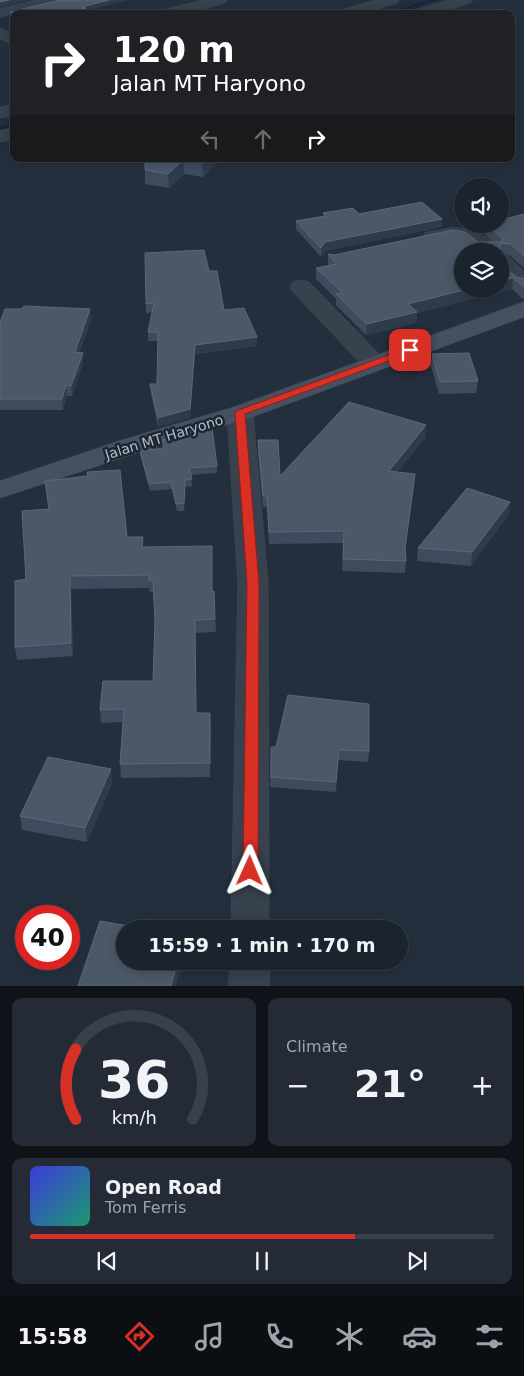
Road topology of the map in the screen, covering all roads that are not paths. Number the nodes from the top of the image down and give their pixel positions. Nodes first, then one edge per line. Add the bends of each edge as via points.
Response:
1 (54, 0) edge
2 (220, 0) edge
3 (392, 0) edge
4 (452, 2) edge
5 (12, 10) edge
6 (181, 10) edge
7 (358, 10) edge
8 (429, 10) edge
9 (0, 32) edge
10 (10, 47) edge
11 (416, 241) edge
12 (480, 243) edge
13 (509, 269) edge
14 (524, 282) edge
15 (301, 287) dead end
16 (524, 309) edge
17 (374, 363) junction
18 (240, 413) junction
19 (0, 490) edge
20 (250, 920) edge
21 (250, 970) edge
22 (249, 986) edge

1 - 5 street
2 - 6 street
3 - 7 street
4 - 8 street
9 - 10 street
11 - 12 street via 452,233 471,235
13 - 14 street
15 - 17 street
16 - 17 main road, Jalan MT Haryono
17 - 18 main road, Jalan MT Haryono
18 - 19 main road, Jalan MT Haryono
18 - 20 street via 253,583
21 - 22 street

